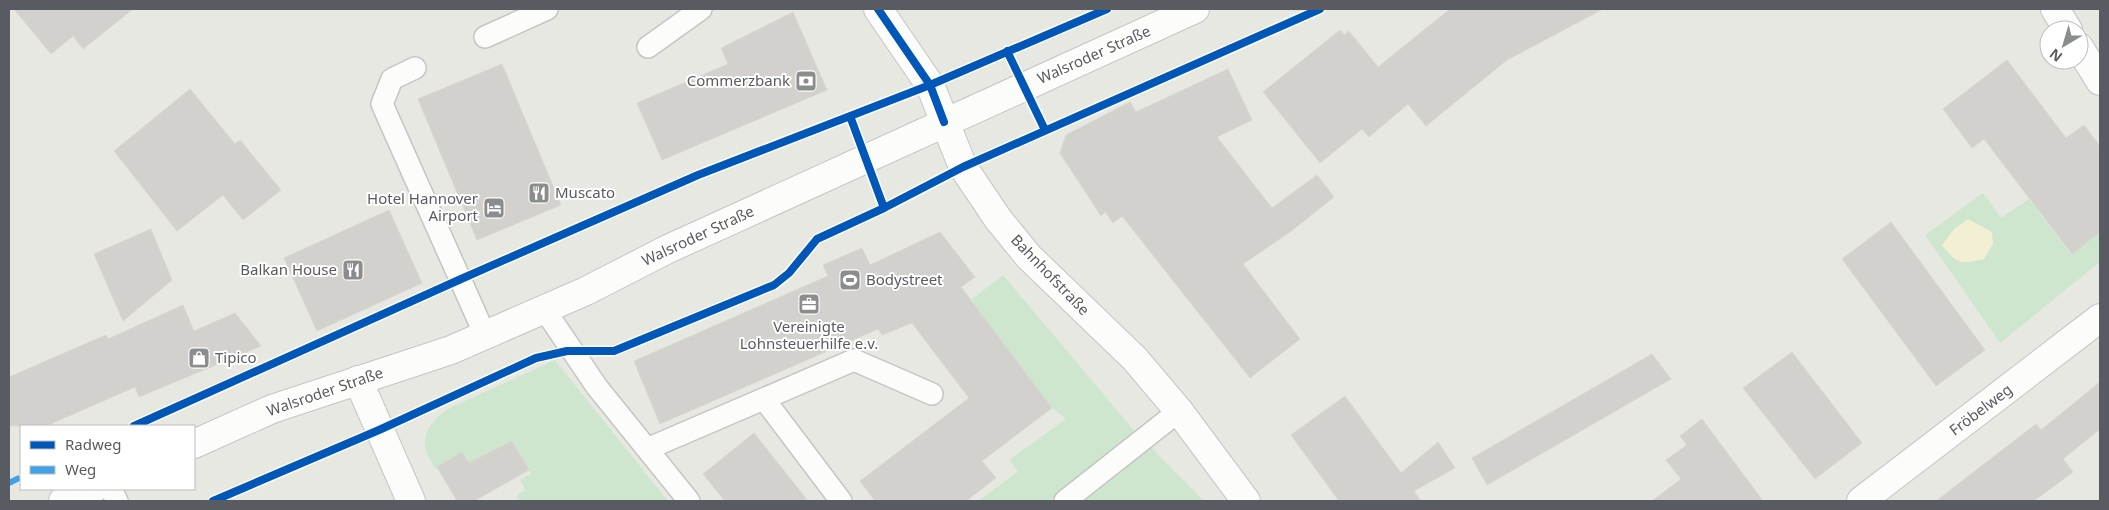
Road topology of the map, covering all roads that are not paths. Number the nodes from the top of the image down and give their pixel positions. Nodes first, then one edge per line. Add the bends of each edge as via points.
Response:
1 (547, 9) edge
2 (701, 9) edge
3 (878, 9) edge
4 (1195, 9) edge
5 (2054, 9) edge
6 (2061, 20) edge
7 (485, 37) dead end
8 (648, 47) dead end
9 (2089, 63) edge
10 (415, 68) dead end
11 (2100, 81) edge
12 (944, 122) junction
13 (544, 309) junction
14 (2100, 318) edge
15 (485, 335) junction
16 (358, 380) junction
17 (932, 394) dead end
18 (764, 399) junction
19 (1178, 411) junction
20 (195, 444) edge
21 (647, 449) junction
22 (411, 501) edge
23 (689, 501) edge
24 (842, 501) edge
25 (1065, 501) edge
26 (1246, 501) edge
27 (1861, 501) edge

1 - 7 lane
2 - 8 lane
3 - 12 street, Bahnhofstraße via 930,85
4 - 12 street, Walsroder Straße
5 - 6 street
9 - 11 street
10 - 15 lane via 392,79 382,104
12 - 13 street, Walsroder Straße
12 - 19 street, Bahnhofstraße via 963,167 998,219 1029,257 1136,359
13 - 15 street, Walsroder Straße
13 - 21 lane via 597,388
14 - 27 street, Fröbelweg
15 - 16 street, Walsroder Straße via 451,350
16 - 20 street, Walsroder Straße via 272,409
16 - 22 street
17 - 18 lane via 854,360
18 - 21 lane
18 - 24 lane
19 - 25 lane
19 - 26 street, Bahnhofstraße
21 - 23 lane

